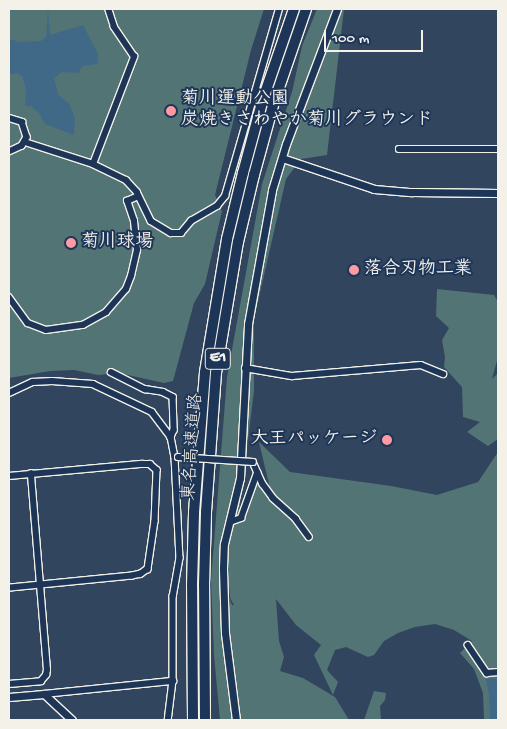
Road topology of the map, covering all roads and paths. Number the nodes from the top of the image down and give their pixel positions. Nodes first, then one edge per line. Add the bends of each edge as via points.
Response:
1 (108, 9) edge
2 (280, 9) edge
3 (294, 9) edge
4 (306, 9) edge
5 (337, 9) edge
6 (9, 118) edge
7 (26, 142) junction
8 (398, 149) dead end
9 (498, 149) edge
10 (9, 152) edge
11 (282, 158) junction
12 (93, 164) junction
13 (498, 193) edge
14 (138, 196) junction
15 (9, 297) edge
16 (245, 368) junction
17 (111, 372) dead end
18 (443, 374) dead end
19 (9, 393) edge
20 (171, 438) junction
21 (176, 457) junction
22 (258, 473) junction
23 (31, 474) junction
24 (9, 476) edge
25 (230, 522) junction
26 (309, 537) dead end
27 (39, 586) junction
28 (9, 588) edge
29 (468, 645) dead end
30 (498, 672) edge
31 (173, 681) junction
32 (9, 684) edge
33 (44, 694) junction
34 (9, 697) edge
35 (72, 720) edge
36 (168, 720) edge
37 (194, 720) edge
38 (205, 720) edge
39 (236, 720) edge

1 - 12 street via 114,27 134,57
2 - 14 street via 225,196 218,206 191,221 177,235 151,221
3 - 37 highway, 東名高速道路 / E1 via 243,173 226,248 205,372 194,512
4 - 38 highway, 東名高速道路 / E1 via 274,102 254,176 216,373 206,512
5 - 11 street
6 - 7 street via 17,119 25,126
7 - 10 street via 18,150
7 - 12 street
8 - 9 street
11 - 13 street via 374,189
11 - 16 street via 272,190 248,324
12 - 14 street via 131,183
14 - 15 street via 127,201 134,221 137,250 132,276 126,289 106,312 83,325 46,330 28,324
16 - 18 street via 292,376 420,365
16 - 25 street via 240,478
17 - 20 street via 145,389 173,397 174,430
19 - 20 street via 33,382 52,380 93,384 152,412
20 - 21 street
21 - 22 street, bridge via 253,462
21 - 31 street via 180,558 173,596
22 - 25 street via 241,518
22 - 26 street via 273,498 296,519
23 - 24 street
23 - 27 street
23 - 27 street via 142,464 150,464 157,470 155,521 148,569 132,576
25 - 39 street via 222,568 225,633
27 - 28 street
27 - 32 street via 46,675 41,681
29 - 30 street via 487,673
31 - 33 street
31 - 36 street
33 - 34 street
33 - 35 street

